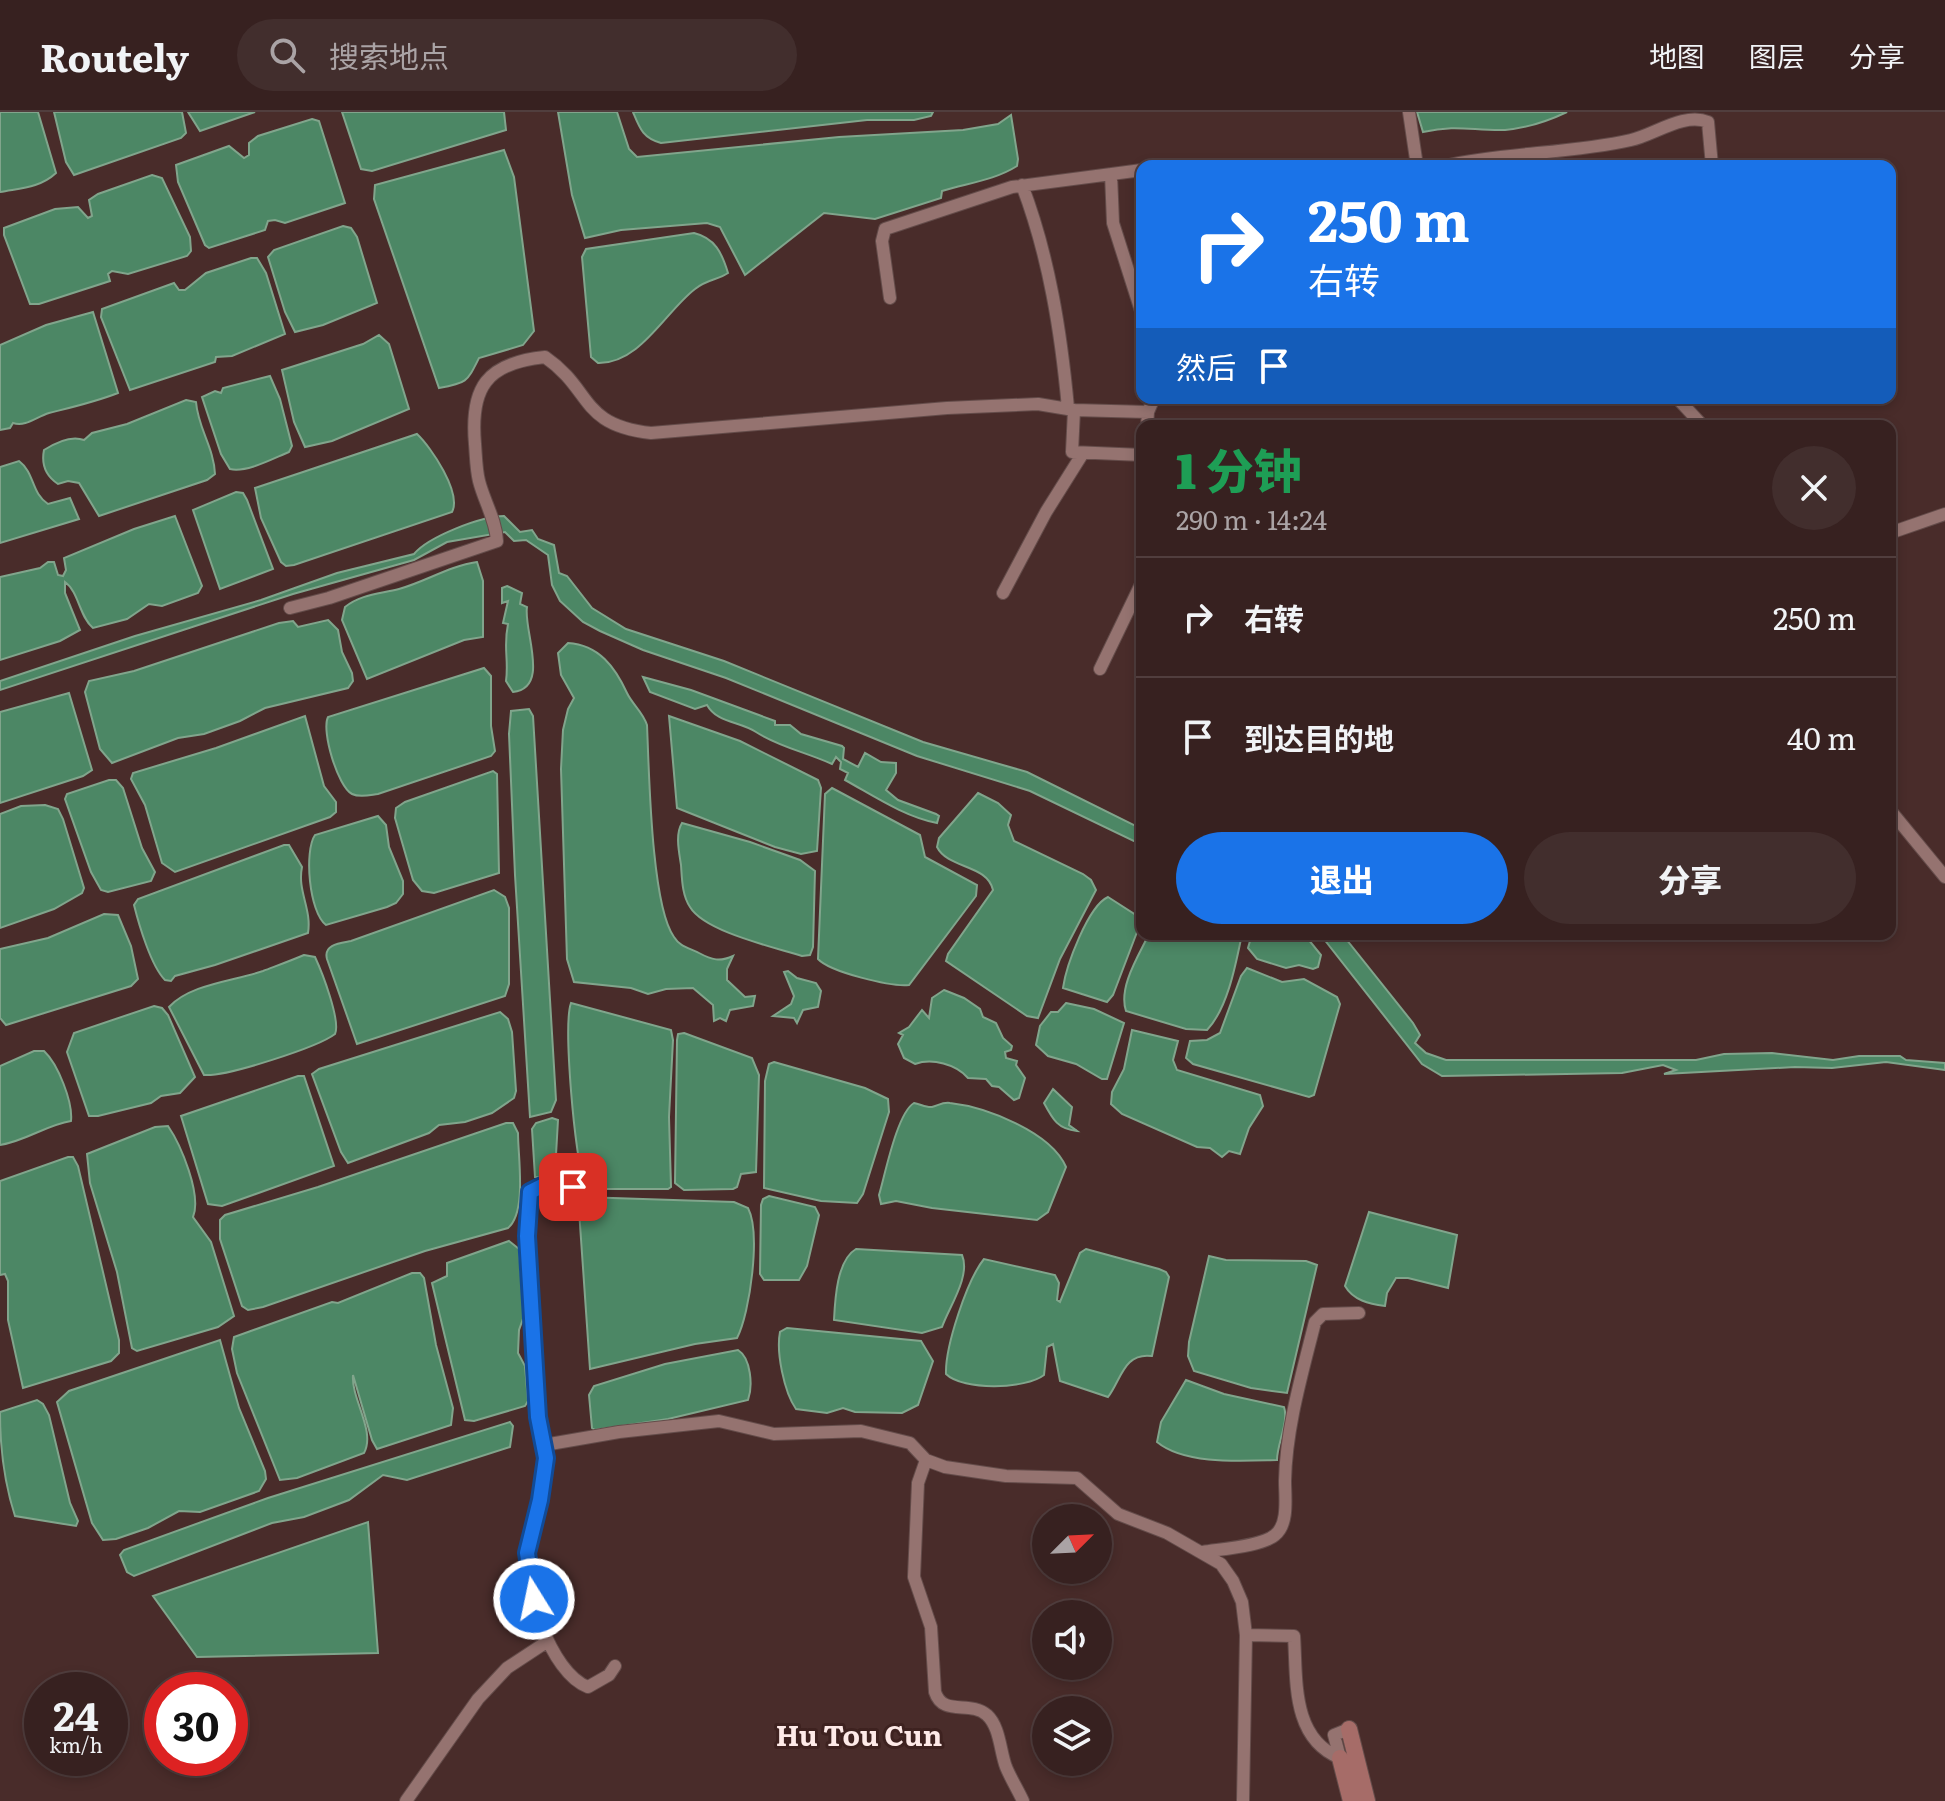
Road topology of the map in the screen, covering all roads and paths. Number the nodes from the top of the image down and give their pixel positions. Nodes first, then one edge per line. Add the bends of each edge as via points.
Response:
1 (1409, 112) edge
2 (1416, 160) edge
3 (1471, 160) edge
4 (1712, 160) edge
5 (1136, 171) edge
6 (1111, 174) junction
7 (1022, 185) junction
8 (1136, 295) edge
9 (890, 298) dead end
10 (1683, 404) edge
11 (1071, 409) junction
12 (1147, 419) edge
13 (1697, 420) edge
14 (1083, 453) junction
15 (1136, 455) edge
16 (1945, 514) edge
17 (1896, 531) edge
18 (1003, 593) dead end
19 (1136, 594) edge
20 (290, 608) dead end
21 (1100, 669) dead end
22 (1896, 817) edge
23 (1945, 877) edge
24 (573, 1187) dead end
25 (1359, 1313) dead end
26 (544, 1445) junction
27 (926, 1460) junction
28 (1203, 1552) junction
29 (1246, 1635) junction
30 (548, 1641) junction
31 (615, 1666) dead end
32 (1349, 1729) joint
33 (1340, 1758) junction
34 (406, 1801) edge
35 (1023, 1801) edge
36 (1243, 1801) edge
37 (1351, 1801) edge
38 (1367, 1801) edge

1 - 2 street
3 - 4 street via 1609,145 1686,120 1708,122
5 - 6 street
6 - 7 street
6 - 8 street via 1113,223
7 - 9 street via 885,229
7 - 11 street via 1040,234
10 - 13 street
11 - 12 street
11 - 14 street via 1072,452
11 - 20 street via 1038,404 947,408 651,433 624,430 601,418 545,357 523,360 494,375 473,404 478,479 497,541
14 - 15 street
14 - 18 street
16 - 17 street
19 - 21 street
22 - 23 street
24 - 26 street via 542,1186 530,1192 528,1203 538,1417
25 - 28 street via 1323,1314 1315,1322 1290,1422 1281,1528 1263,1541
26 - 27 street via 719,1421 774,1434 885,1435 915,1446
26 - 30 street via 540,1500 527,1553
27 - 28 street via 1006,1476 1077,1478 1118,1514
27 - 35 street via 918,1483 914,1577 931,1627 938,1703 974,1708 994,1722
28 - 29 street via 1233,1581
29 - 33 street via 1294,1636 1299,1706 1309,1734 1323,1751
29 - 36 street
30 - 31 street via 577,1683 588,1687
30 - 34 street via 507,1668 478,1699
32 - 33 street via 1334,1735
32 - 38 main road
33 - 37 main road

